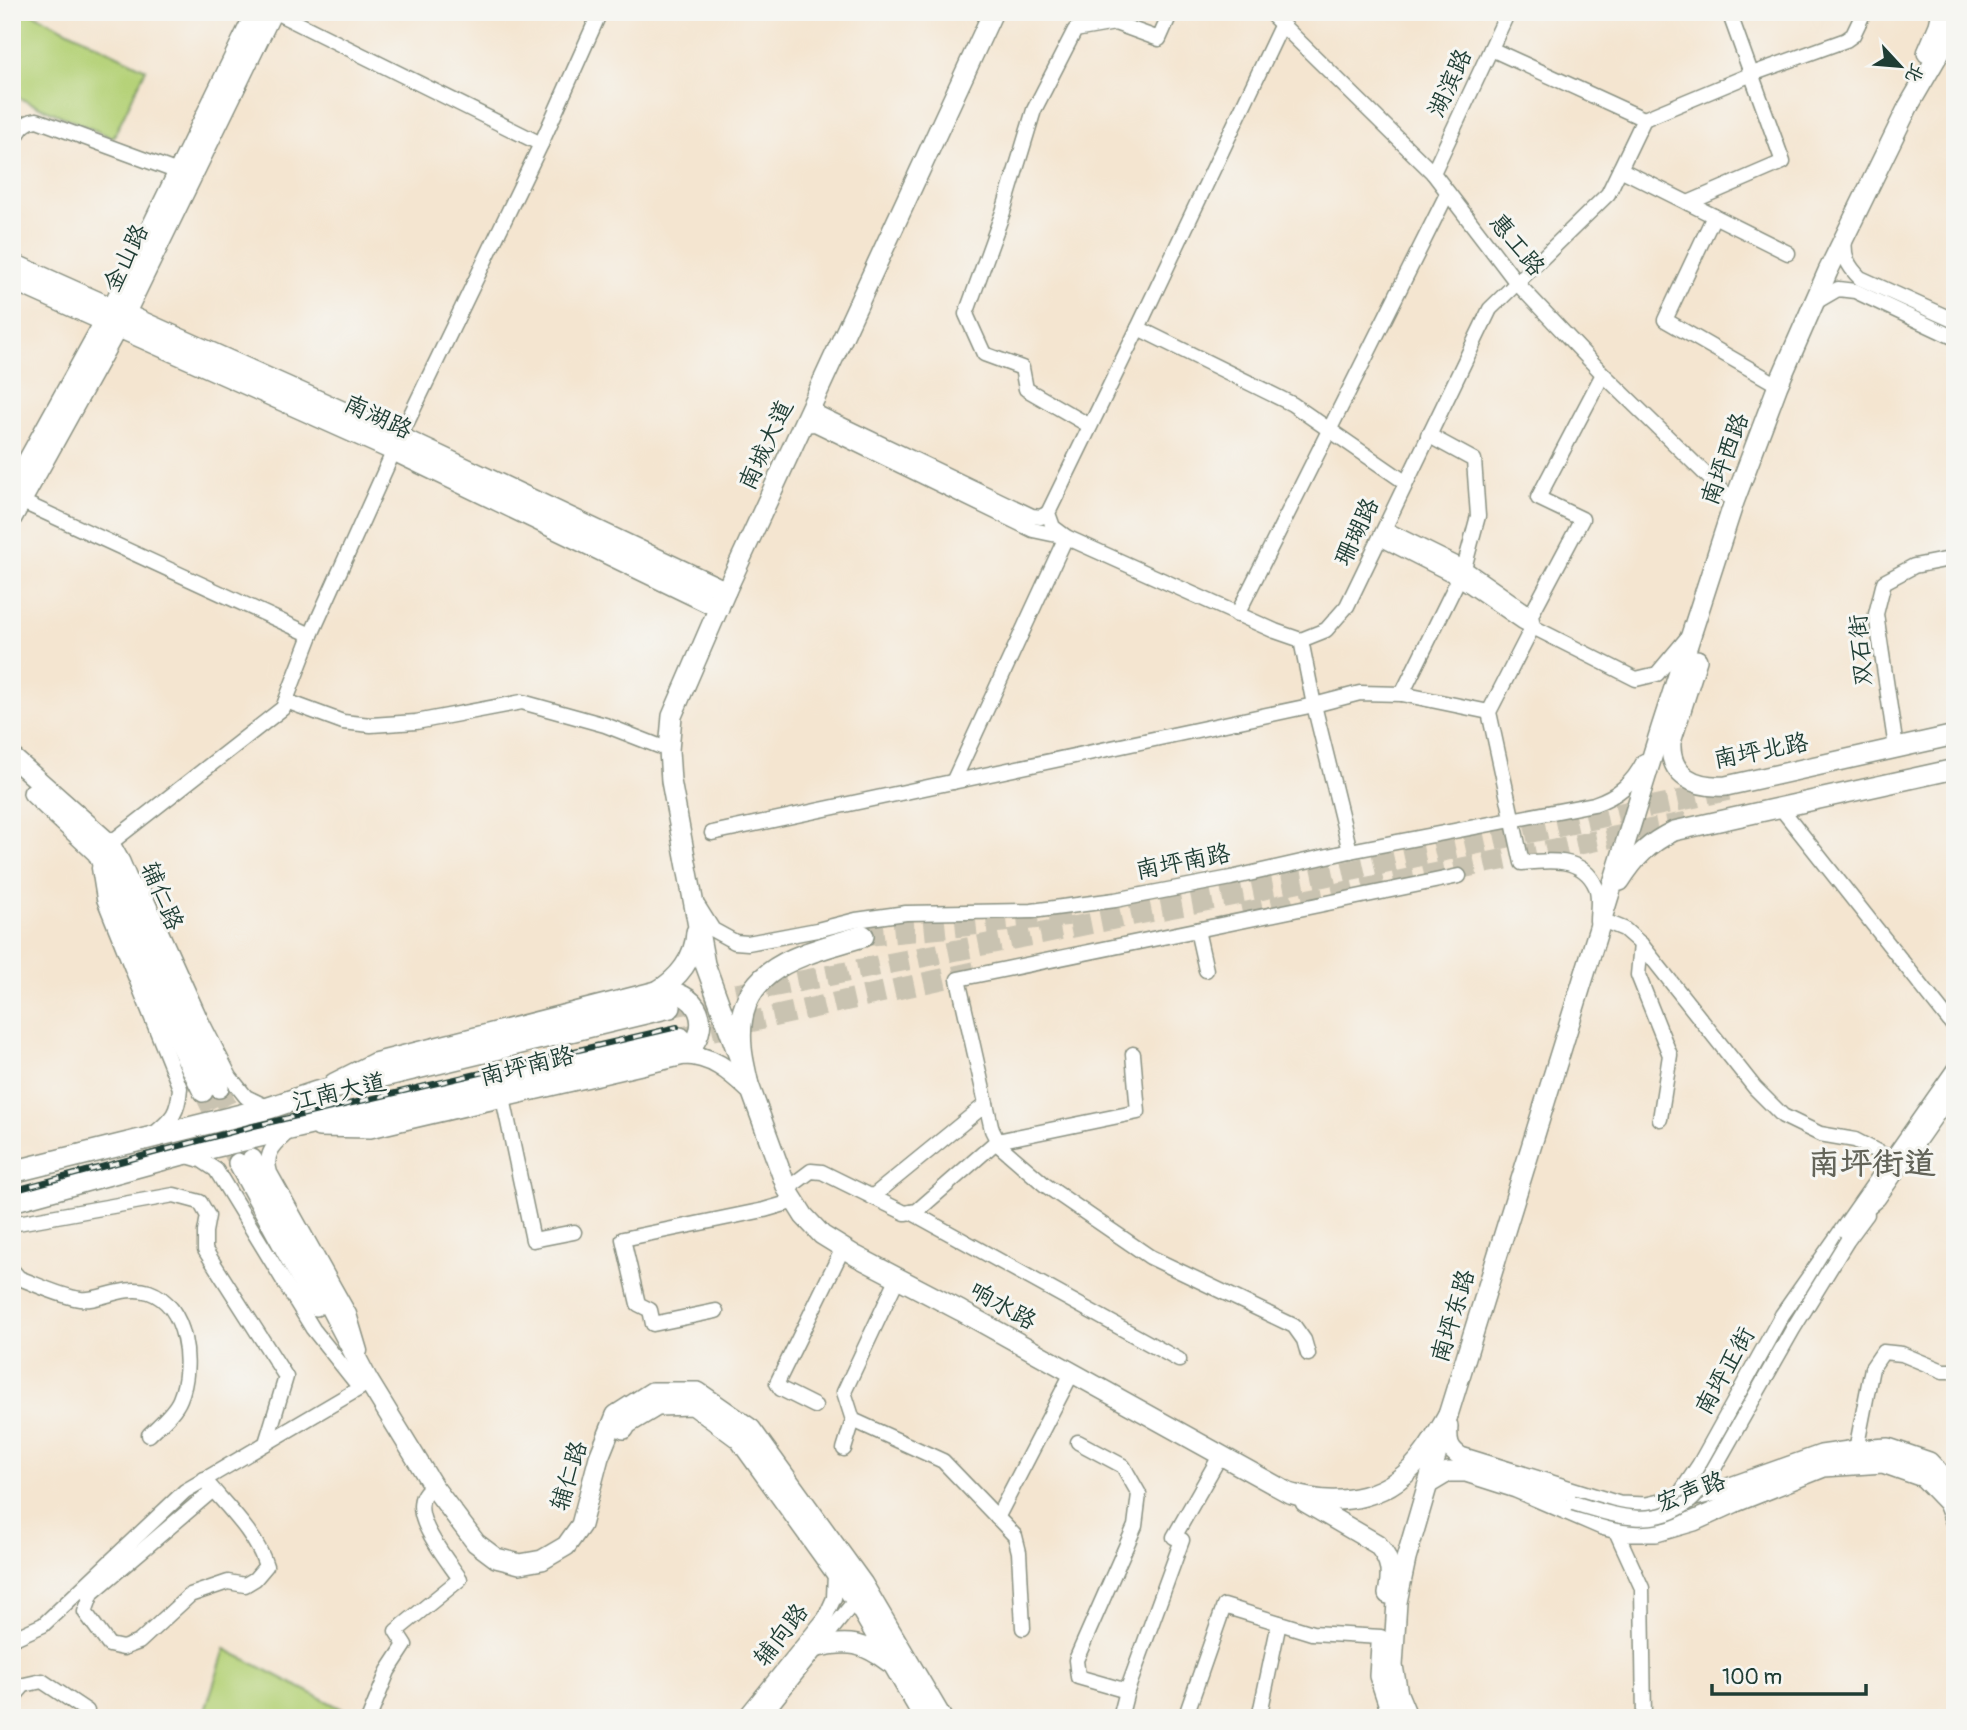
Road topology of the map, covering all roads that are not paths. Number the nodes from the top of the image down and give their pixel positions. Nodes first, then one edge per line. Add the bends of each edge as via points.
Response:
1 (256, 12) edge
2 (274, 12) edge
3 (600, 12) edge
4 (993, 12) edge
5 (1171, 12) edge
6 (1269, 12) edge
7 (1508, 12) edge
8 (1729, 12) edge
9 (1864, 12) edge
10 (1942, 12) edge
11 (1282, 24) junction
12 (1955, 26) edge
13 (1491, 49) junction
14 (1752, 74) junction
15 (1908, 107) junction
16 (1644, 119) junction
17 (541, 144) junction
18 (12, 145) edge
19 (1620, 169) junction
20 (178, 172) junction
21 (1433, 173) junction
22 (1447, 194) junction
23 (1688, 203) junction
24 (1714, 216) junction
25 (1845, 236) junction
26 (1788, 253) dead end
27 (12, 263) edge
28 (12, 280) edge
29 (1517, 283) junction
30 (1814, 303) junction
31 (115, 317) junction
32 (1955, 321) edge
33 (1138, 328) junction
34 (1955, 338) edge
35 (1603, 374) junction
36 (1778, 384) junction
37 (813, 401) junction
38 (802, 425) junction
39 (1090, 426) junction
40 (1330, 430) junction
41 (1428, 435) junction
42 (397, 444) junction
43 (1405, 482) junction
44 (15, 502) edge
45 (1734, 502) junction
46 (1048, 513) junction
47 (1382, 533) junction
48 (1066, 537) junction
49 (1718, 553) junction
50 (1955, 558) edge
51 (1462, 573) junction
52 (722, 599) junction
53 (1237, 615) junction
54 (1529, 621) junction
55 (1692, 632) junction
56 (311, 635) junction
57 (1301, 640) junction
58 (1402, 694) junction
59 (286, 701) junction
60 (1314, 705) junction
61 (1489, 712) junction
62 (1661, 728) junction
63 (1955, 735) edge
64 (1896, 748) junction
65 (669, 750) junction
66 (12, 757) edge
67 (1955, 769) edge
68 (12, 772) edge
69 (953, 782) junction
70 (1780, 807) junction
71 (1513, 819) junction
72 (712, 833) dead end
73 (103, 848) junction
74 (1350, 850) junction
75 (121, 862) junction
76 (1459, 876) dead end
77 (695, 908) junction
78 (1599, 926) junction
79 (1197, 930) junction
80 (863, 936) tunnel mouth
81 (1641, 944) junction
82 (1206, 970) dead end
83 (663, 999) junction
84 (1955, 1028) edge
85 (682, 1046) junction
86 (1133, 1054) dead end
87 (1955, 1068) edge
88 (748, 1087) junction
89 (1955, 1089) edge
90 (503, 1098) junction
91 (986, 1104) junction
92 (269, 1108) junction
93 (1660, 1119) dead end
94 (298, 1129) junction
95 (147, 1139) junction
96 (997, 1141) junction
97 (183, 1154) junction
98 (245, 1161) tunnel mouth
99 (1896, 1161) junction
100 (12, 1172) edge
101 (791, 1195) junction
102 (872, 1196) junction
103 (12, 1201) edge
104 (911, 1212) junction
105 (12, 1224) edge
106 (574, 1232) dead end
107 (1842, 1238) junction
108 (843, 1248) junction
109 (12, 1270) edge
110 (898, 1278) junction
111 (716, 1311) dead end
112 (1307, 1354) dead end
113 (1179, 1360) dead end
114 (1955, 1371) edge
115 (1072, 1373) junction
116 (364, 1384) junction
117 (815, 1406) dead end
118 (1448, 1415) junction
119 (853, 1420) junction
120 (149, 1435) dead end
121 (1078, 1442) dead end
122 (266, 1443) junction
123 (844, 1449) dead end
124 (1856, 1450) junction
125 (1220, 1456) junction
126 (1428, 1484) junction
127 (209, 1485) junction
128 (428, 1488) junction
129 (1516, 1488) junction
130 (1955, 1490) edge
131 (1289, 1493) junction
132 (1676, 1499) junction
133 (997, 1518) junction
134 (1955, 1521) edge
135 (1615, 1529) junction
136 (1656, 1532) junction
137 (1398, 1561) junction
138 (835, 1573) junction
139 (860, 1593) junction
140 (1279, 1623) junction
141 (1023, 1628) dead end
142 (1381, 1637) junction
143 (12, 1639) edge
144 (818, 1647) junction
145 (892, 1664) junction
146 (1127, 1691) junction
147 (12, 1699) edge
148 (87, 1711) dead end
149 (369, 1718) edge
150 (744, 1718) edge
151 (761, 1718) edge
152 (924, 1718) edge
153 (942, 1718) edge
154 (1120, 1718) edge
155 (1185, 1718) edge
156 (1259, 1718) edge
157 (1392, 1718) edge
158 (1408, 1718) edge
159 (1644, 1718) edge

1 - 20 main road, 金山路
2 - 17 street
2 - 31 main road, 金山路
3 - 17 street
4 - 37 main road, 南城大道
5 - 39 street via 1159,39 1115,23 1075,30 1034,110 966,314 984,354 1022,368 1026,389
6 - 11 street, 惠工路
7 - 13 street, 湖滨路
8 - 14 street
9 - 14 street via 1846,40
10 - 15 main road
11 - 21 street, 惠工路
11 - 33 street
12 - 15 main road, 南坪西路
13 - 16 street
13 - 21 street, 湖滨路
14 - 16 street
14 - 23 street via 1783,162
15 - 25 main road, 南坪西路
16 - 19 street, 珊瑚路
17 - 42 street
18 - 20 street via 21,127 37,120
19 - 23 street
19 - 29 street, 珊瑚路 via 1608,194
20 - 31 main road, 金山路
21 - 22 street, 惠工路
22 - 29 street, 惠工路
22 - 40 street
23 - 24 street
24 - 26 street
24 - 36 street via 1665,320
25 - 30 main road, 南坪西路
25 - 32 street via 1848,266 1860,278
27 - 31 main road
28 - 31 main road
29 - 35 street, 惠工路
29 - 41 street, 珊瑚路 via 1490,309
30 - 34 street via 1838,289 1855,291
30 - 36 main road, 南坪西路
31 - 42 main road
31 - 44 main road, 金山路
33 - 39 street
33 - 40 street via 1292,404
35 - 45 street, 惠工路
35 - 54 street via 1538,498 1582,519
36 - 45 main road, 南坪西路
37 - 38 main road, 南城大道
37 - 46 street via 819,414 1032,516
38 - 48 street via 815,424 1033,530
38 - 52 main road, 南城大道
39 - 46 street
40 - 43 street
40 - 53 street
41 - 43 street, 珊瑚路
41 - 51 street via 1474,460 1478,516
42 - 52 main road
42 - 56 street
43 - 47 street, 珊瑚路
44 - 56 street
45 - 49 main road, 南坪西路
46 - 48 street via 1053,527
47 - 51 street
47 - 57 street, 珊瑚路 via 1347,606 1326,630
48 - 53 street
48 - 69 street
49 - 55 main road, 南坪西路
49 - 64 main road, 南坪北路 via 1704,636 1671,742 1679,772 1700,785 1726,786
50 - 64 street, 双石街 via 1914,566 1884,582 1876,614
51 - 54 street
51 - 58 street
52 - 65 main road, 南城大道 via 672,716
53 - 57 street
54 - 55 street via 1636,679 1657,674
54 - 61 street
55 - 62 main road, 南坪西路
56 - 59 street
57 - 60 street
58 - 60 street via 1360,693
58 - 61 street
59 - 65 street via 344,722 372,725 416,722 522,702 605,725
59 - 73 street via 284,708
60 - 69 street
60 - 74 street
61 - 71 street
62 - 71 street, 南坪南路 via 1638,774 1618,793 1594,804
62 - 78 main road, 南坪西路
63 - 64 main road, 南坪北路
65 - 77 main road, 南城大道
66 - 73 main road, 辅仁路
67 - 70 main road
68 - 73 main road, 辅仁路
69 - 72 street
70 - 78 main road via 1674,831 1658,839 1631,863
70 - 84 street
71 - 74 street, 南坪南路
71 - 78 street via 1522,863 1554,859 1589,876 1597,889
73 - 75 main road, 辅仁路
73 - 75 main road, 辅仁路 via 176,1037 211,1090
73 - 95 street via 104,900 180,1088 171,1119
74 - 77 street, 南坪南路 via 1115,900 1032,911 877,917 748,943 735,942 713,930
75 - 92 street via 138,881 230,1077 246,1097
76 - 79 street
77 - 83 main road via 696,939 684,969
77 - 88 main road, 响水路 via 705,964
78 - 81 street via 1624,929
78 - 118 main road, 南坪东路
79 - 82 street
79 - 91 street via 958,979
80 - 88 highway via 796,956 773,968 757,985 746,1003 741,1033
81 - 93 street via 1638,975 1670,1055
81 - 99 street via 1755,1088 1783,1116 1820,1133 1854,1140
83 - 85 main road via 672,990 683,994 700,1015 693,1047
83 - 92 highway, 江南大道
85 - 88 main road, 南坪南路 via 714,1061
85 - 90 main road, 南坪南路
85 - 94 highway, 江南大道
86 - 96 street via 1138,1112
87 - 99 street, 南坪正街
88 - 101 main road, 响水路
89 - 99 street, 南坪正街
90 - 94 main road, 南坪南路 via 370,1128
90 - 106 street via 533,1240
91 - 96 street
91 - 102 street
92 - 95 highway, 江南大道
94 - 97 highway, 江南大道
94 - 116 street via 272,1146 267,1162 349,1314
95 - 100 highway, 江南大道
96 - 104 street
96 - 112 street via 1045,1185 1150,1257 1294,1326 1304,1339
97 - 103 highway, 江南大道
97 - 116 street via 216,1170 313,1329
98 - 116 main road, 辅仁路
99 - 107 street, 南坪正街
99 - 107 street, 南坪正街 via 1878,1199
101 - 102 street via 811,1171
101 - 108 main road, 响水路 via 822,1235
101 - 111 street via 764,1210 623,1239 638,1304 650,1310 653,1324
102 - 104 street
104 - 113 street
105 - 122 street via 174,1195 200,1202 208,1216 205,1250 286,1377
107 - 129 street, bridge via 1719,1460 1692,1500 1658,1517 1622,1518
107 - 132 street, 南坪正街 via 1782,1315
108 - 110 main road, 响水路
108 - 117 street via 777,1383
109 - 120 street via 19,1278 82,1300 126,1290 147,1291 165,1300 179,1318 186,1381 179,1402
110 - 115 main road, 响水路
110 - 119 street via 844,1392
114 - 124 street via 1883,1352 1872,1368
115 - 125 main road, 响水路
115 - 133 street
116 - 122 street
116 - 128 main road, 辅仁路
118 - 126 main road, 南坪东路
118 - 131 main road, 响水路 via 1412,1468 1382,1489 1347,1501 1312,1500
118 - 132 main road, 宏声路 via 1448,1445 1461,1457 1619,1506 1647,1507
119 - 123 street
119 - 133 street via 943,1461
121 - 146 street via 1124,1466 1139,1494 1135,1526 1076,1660 1078,1677
122 - 127 street
124 - 130 main road, 宏声路 via 1888,1448 1929,1462
124 - 132 main road, 宏声路 via 1821,1455 1725,1489
125 - 131 main road, 响水路
125 - 146 street via 1174,1536 1182,1540
126 - 129 main road, 宏声路 via 1457,1471
126 - 137 main road, 南坪东路
127 - 127 street via 261,1549 266,1566 245,1584 228,1582 190,1595 139,1642 123,1648 109,1645 85,1612 92,1593
127 - 143 street via 185,1491 43,1625
128 - 138 main road, 辅仁路 via 467,1551 490,1569 518,1577 545,1572 574,1554 593,1529 610,1461 626,1424 657,1406 693,1405 739,1439
128 - 139 main road, 辅仁路 via 476,1543 496,1558 520,1564 542,1560 566,1546 581,1525 616,1415 652,1392 698,1392 751,1429
128 - 149 street via 419,1504 422,1521 460,1579 397,1631 405,1645 388,1671
129 - 135 main road, 宏声路
131 - 137 main road
132 - 136 street, 南坪正街
133 - 141 street via 1015,1536
134 - 136 main road, 宏声路 via 1948,1503 1923,1477 1883,1463 1824,1467
135 - 136 main road, 宏声路
135 - 159 street via 1642,1588
137 - 142 main road, 南坪东路
137 - 158 main road, 南坪东路 via 1393,1666
138 - 139 main road, 辅仁路
138 - 150 street, 辅向路 via 834,1598 825,1618
139 - 144 street, 辅向路
139 - 145 main road, 辅仁路
139 - 153 main road, 辅仁路
140 - 142 street via 1312,1633
140 - 155 street via 1224,1606
140 - 156 street
142 - 157 main road, 南坪东路 via 1379,1676
144 - 145 main road via 860,1645
144 - 151 street, 辅向路
145 - 152 main road, 辅仁路
146 - 154 street
147 - 148 street via 24,1685 42,1681

